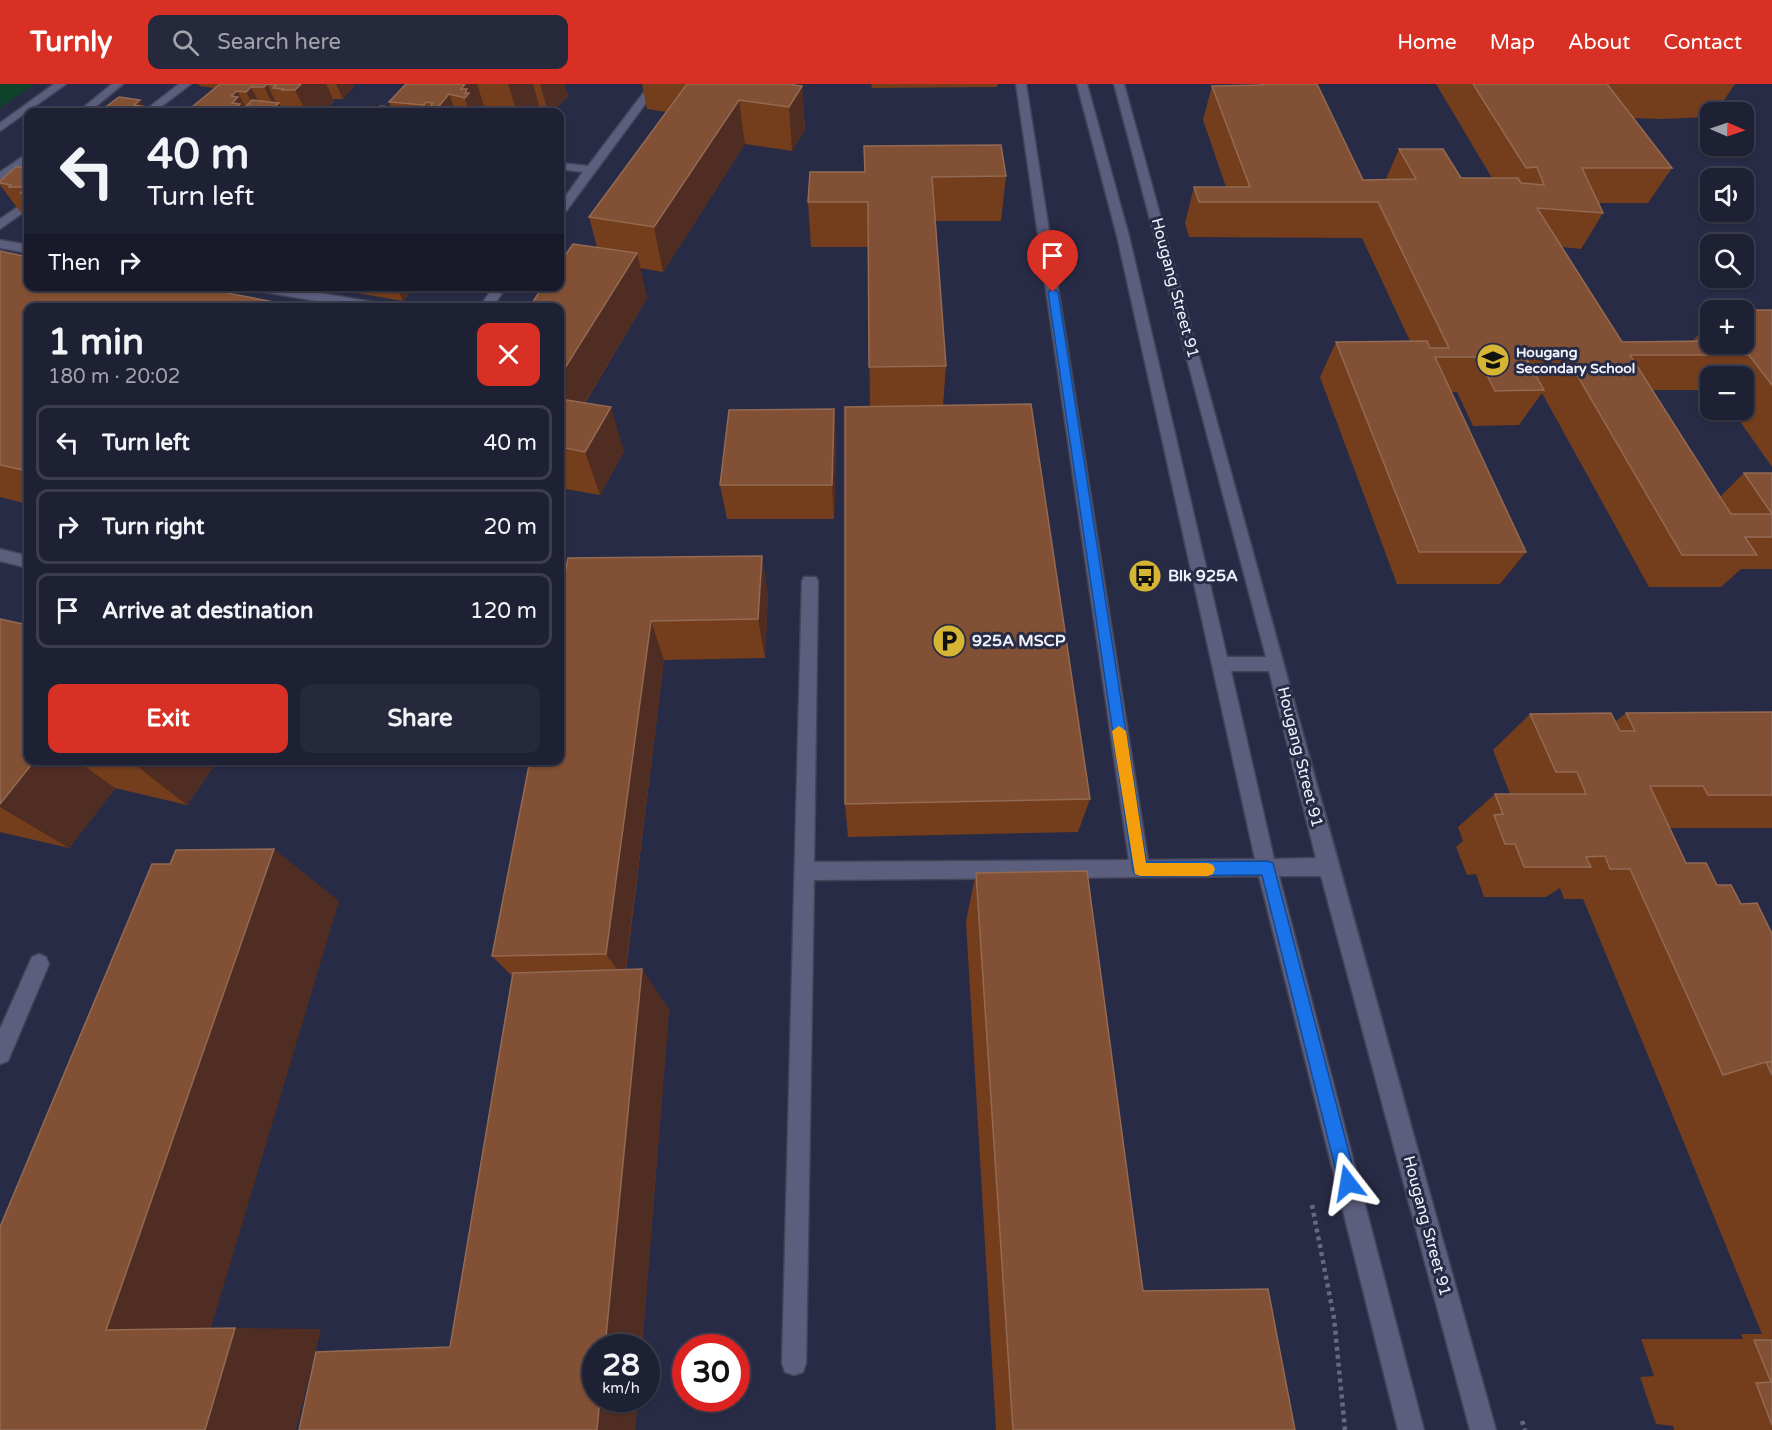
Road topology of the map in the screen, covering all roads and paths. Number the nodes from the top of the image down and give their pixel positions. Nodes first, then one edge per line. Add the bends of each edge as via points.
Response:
1 (61, 84) edge
2 (118, 84) edge
3 (186, 84) edge
4 (655, 84) edge
5 (1021, 84) edge
6 (1082, 84) edge
7 (1119, 84) edge
8 (28, 108) edge
9 (87, 108) edge
10 (153, 108) edge
11 (24, 111) edge
12 (0, 128) edge
13 (24, 159) edge
14 (564, 167) edge
15 (591, 170) junction
16 (0, 177) edge
17 (564, 206) edge
18 (24, 207) edge
19 (0, 225) edge
20 (0, 244) edge
21 (24, 248) edge
22 (283, 291) edge
23 (354, 303) edge
24 (0, 555) edge
25 (24, 561) edge
26 (810, 581) dead end
27 (1276, 663) junction
28 (1221, 664) junction
29 (1328, 867) junction
30 (1267, 868) junction
31 (1140, 869) junction
32 (803, 871) junction
33 (39, 964) dead end
34 (0, 1053) edge
35 (794, 1363) dead end
36 (1411, 1430) edge
37 (1483, 1430) edge

1 - 8 street
2 - 9 street
3 - 10 street
4 - 15 street
5 - 31 street
6 - 28 street via 1123,236
7 - 27 street, Hougang Street 91
11 - 12 street
13 - 16 street
14 - 15 street
15 - 17 street
18 - 19 street
20 - 21 street
22 - 23 street
24 - 25 street
26 - 32 street
27 - 28 street
27 - 29 street, Hougang Street 91
28 - 30 street
29 - 30 street
29 - 37 street, Hougang Street 91
30 - 31 street
30 - 36 street
31 - 32 street
32 - 35 street
33 - 34 street

